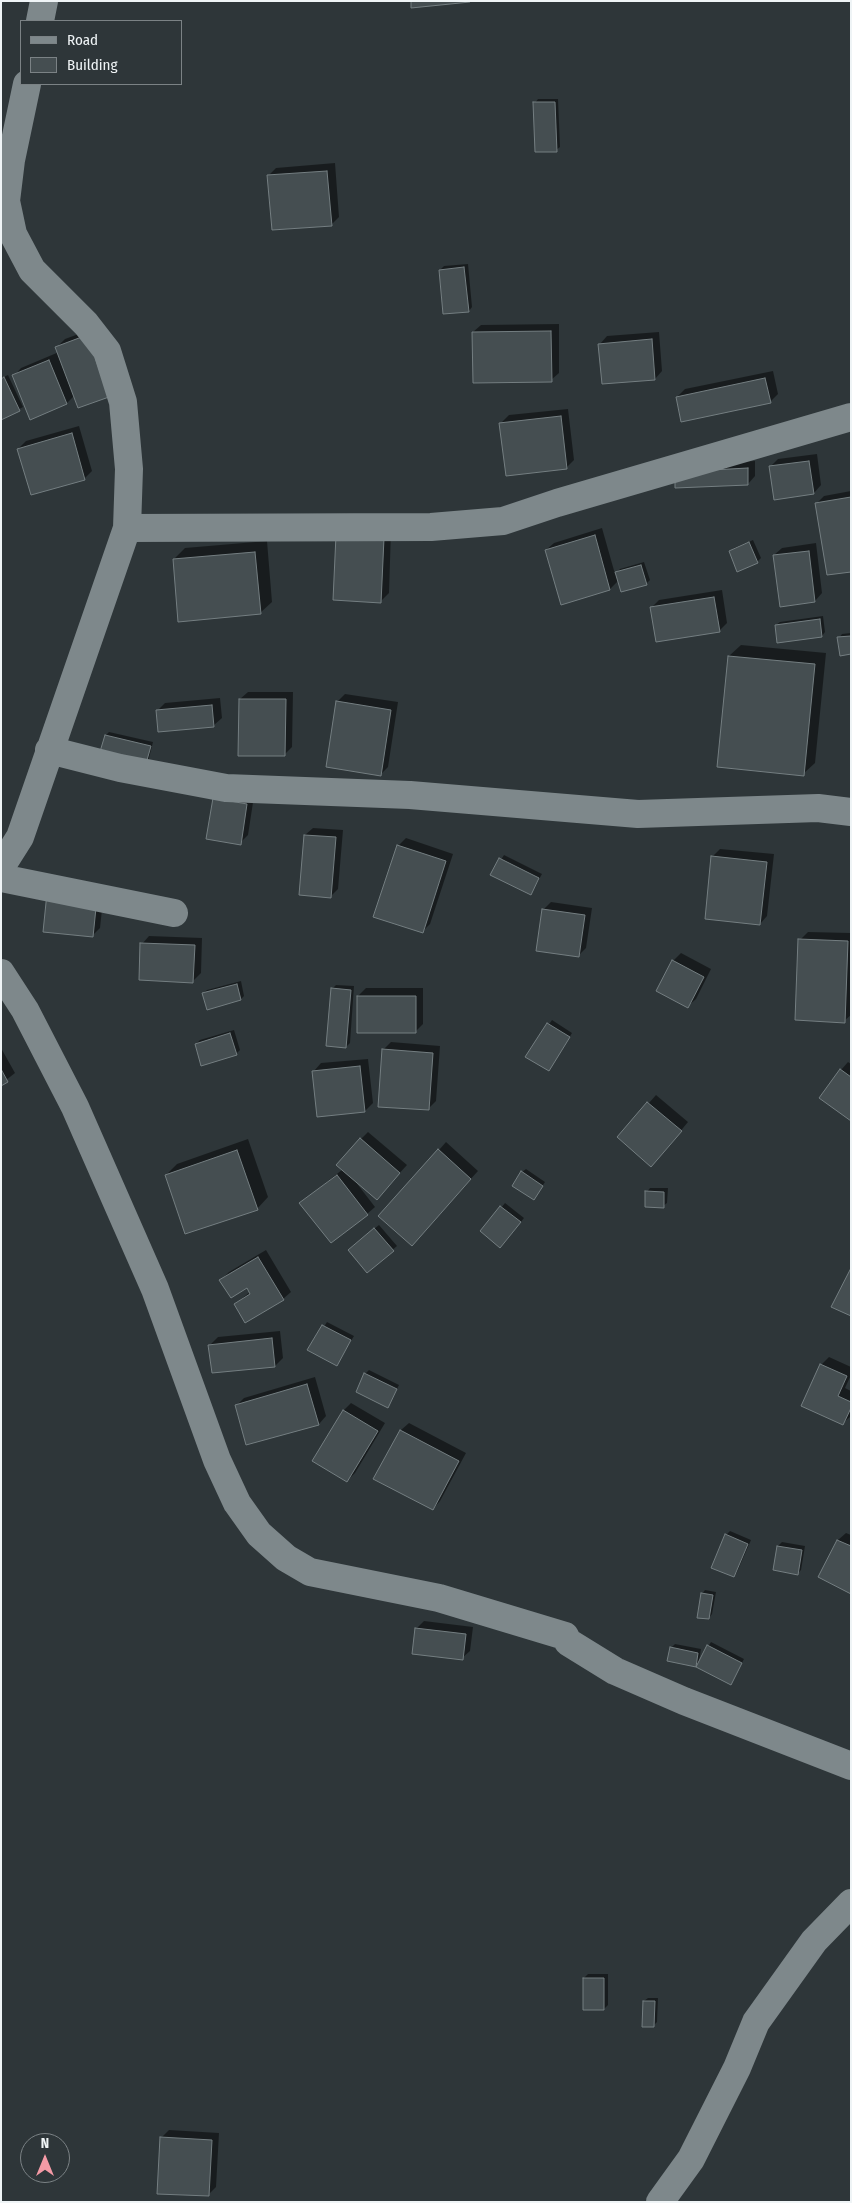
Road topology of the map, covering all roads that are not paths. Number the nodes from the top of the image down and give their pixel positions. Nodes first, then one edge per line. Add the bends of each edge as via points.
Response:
1 (44, 1) edge
2 (40, 20) edge
3 (27, 85) edge
4 (7, 235) edge
5 (851, 417) edge
6 (127, 528) junction
7 (49, 750) junction
8 (851, 812) edge
9 (1, 866) edge
10 (1, 878) edge
11 (174, 913) dead end
12 (1, 973) edge
13 (851, 1766) edge
14 (851, 1903) edge
15 (660, 2202) edge

1 - 2 street
3 - 4 street via 11,160 6,202
4 - 6 street via 32,270 86,324 107,351 123,402 129,469
5 - 6 street via 503,521 431,527
6 - 7 street
7 - 8 street via 120,768 226,788 410,795 638,814 818,808
7 - 9 street via 20,838
10 - 11 street
12 - 13 street via 75,1106 155,1289 216,1460 236,1503 259,1534 286,1558 310,1572 439,1598 565,1636 568,1642 615,1671 684,1702
14 - 15 street via 814,1941 756,2022 737,2068 691,2159

